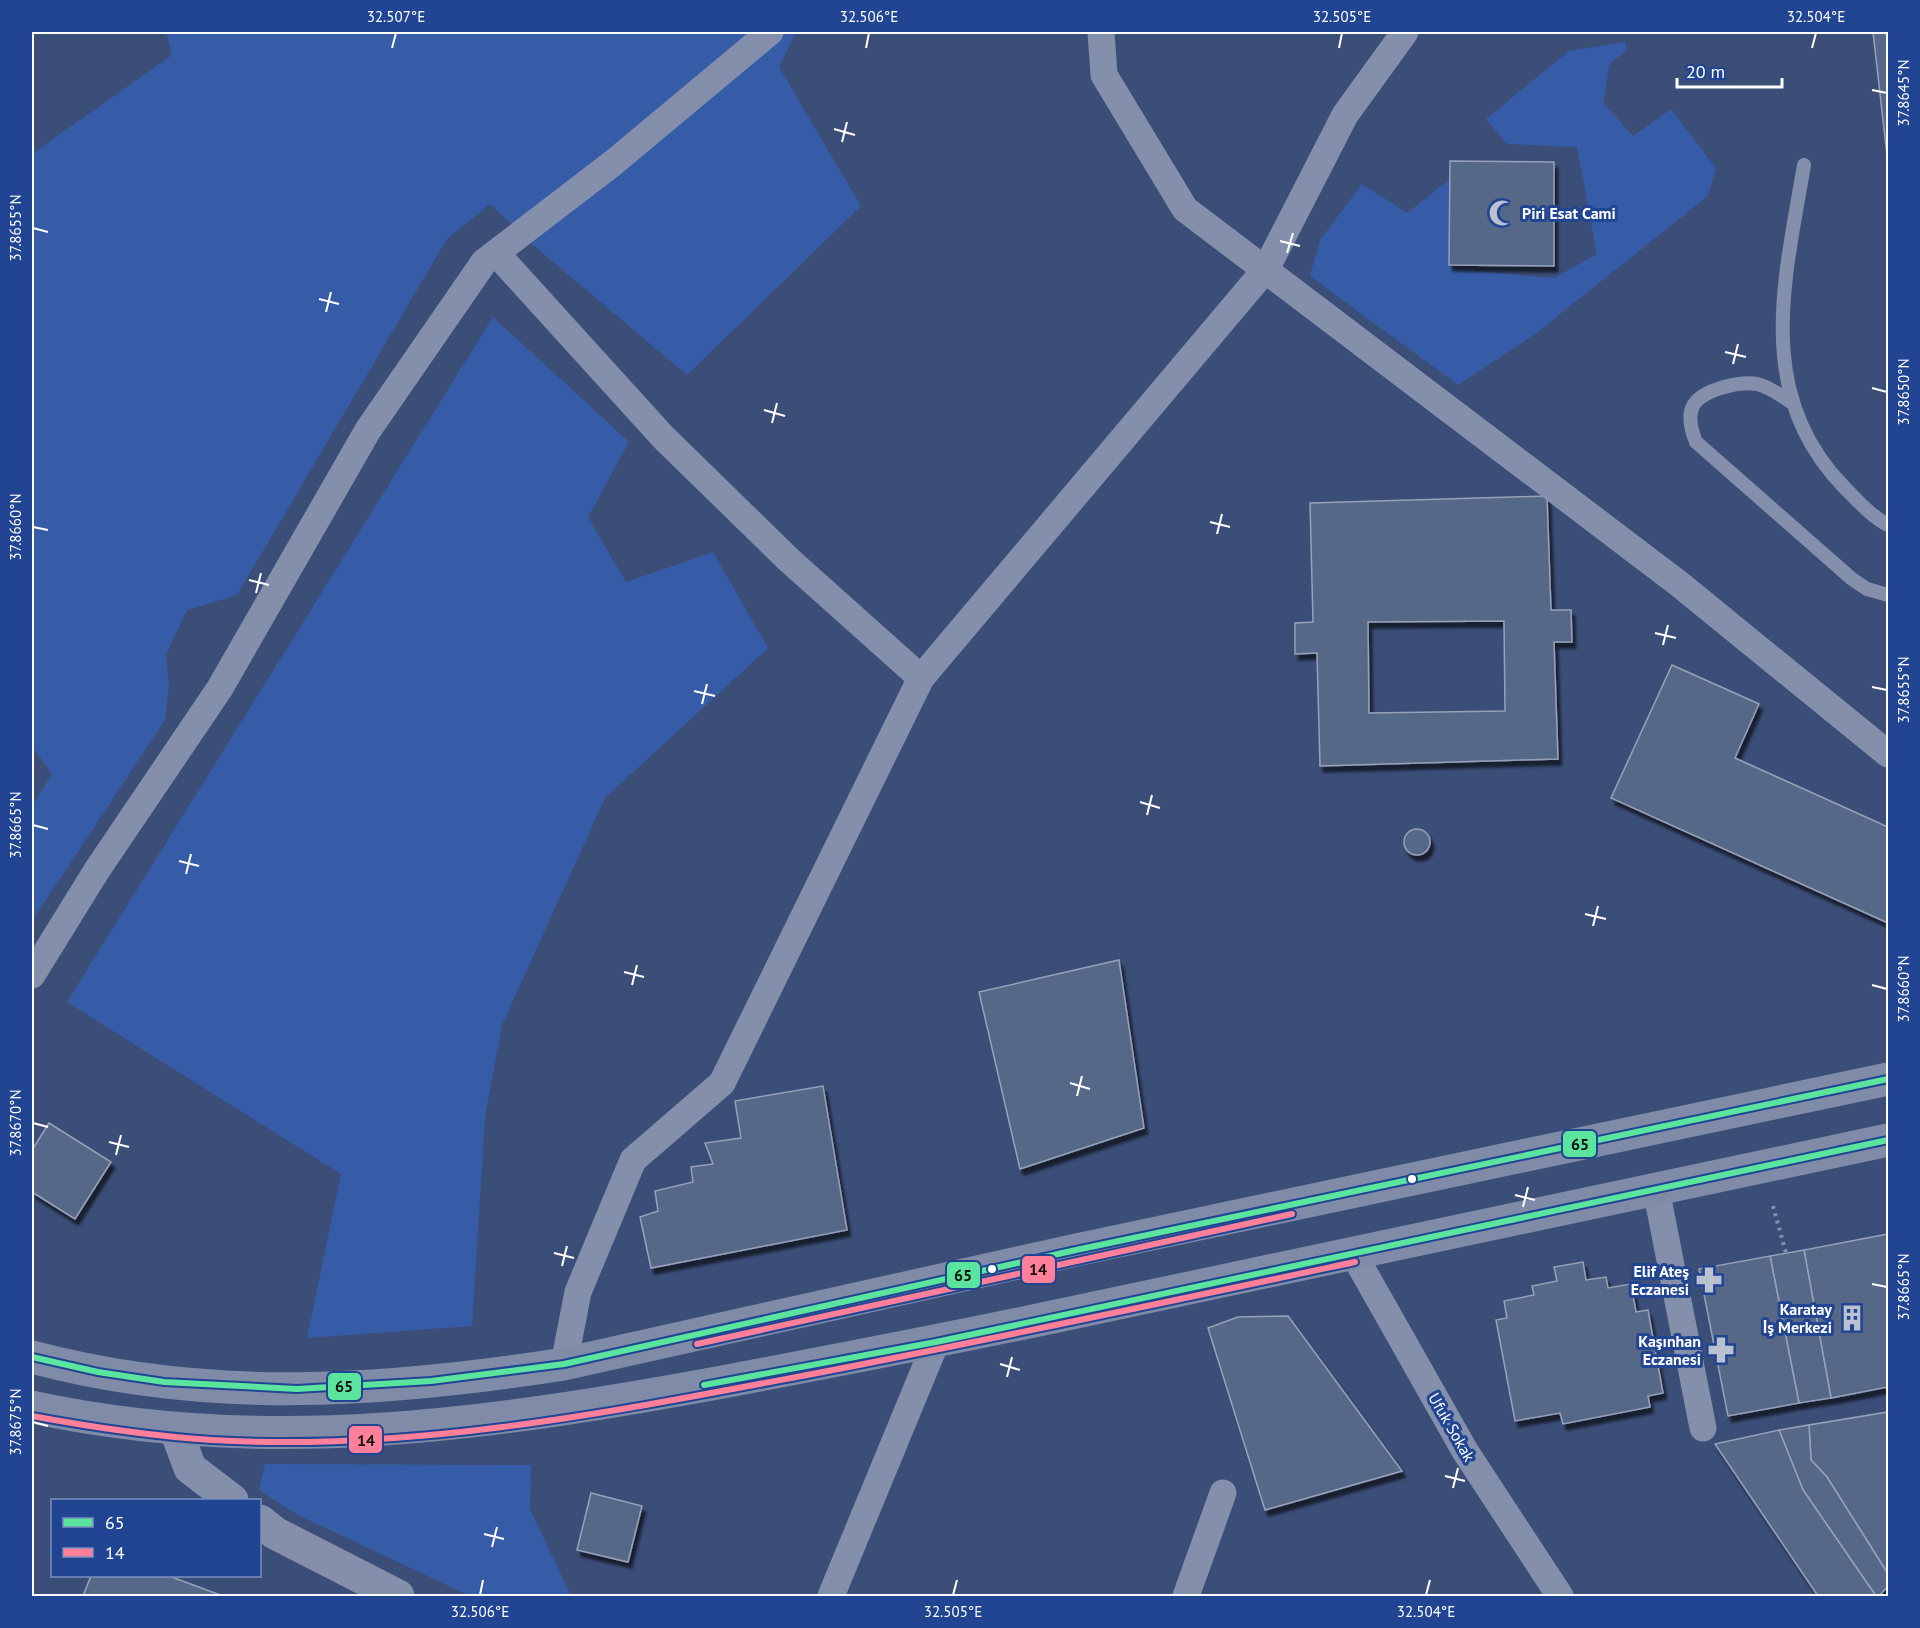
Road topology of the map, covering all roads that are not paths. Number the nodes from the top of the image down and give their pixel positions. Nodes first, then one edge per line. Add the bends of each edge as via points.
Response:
1 (770, 32) edge
2 (1101, 32) edge
3 (1405, 32) edge
4 (1804, 165) dead end
5 (496, 253) junction
6 (1266, 269) junction
7 (1791, 402) junction
8 (1888, 525) edge
9 (1888, 595) edge
10 (921, 678) junction
11 (1888, 754) edge
12 (34, 965) edge
13 (1888, 1079) edge
14 (1888, 1140) edge
15 (1656, 1189) junction
16 (1353, 1252) junction
17 (936, 1342) junction
18 (32, 1358) edge
19 (564, 1364) junction
20 (32, 1407) edge
21 (1703, 1428) dead end
22 (176, 1430) junction
23 (1222, 1493) dead end
24 (231, 1499) edge
25 (261, 1522) edge
26 (398, 1596) edge
27 (831, 1596) edge
28 (1186, 1596) edge
29 (1560, 1596) edge

1 - 5 street via 613,163
2 - 6 street via 1104,75 1185,209
3 - 6 street via 1345,115
4 - 7 lane via 1781,317
5 - 10 street via 663,437 789,560
5 - 12 street via 484,262 368,430 220,688
6 - 10 street
6 - 11 street via 1678,583
7 - 8 lane via 1822,464 1866,510
7 - 9 lane via 1756,384 1737,384 1703,393 1690,410 1689,425 1696,442 1852,579 1867,589
10 - 19 street via 722,1083 633,1160 578,1292
13 - 19 main road via 1087,1248
14 - 15 main road
15 - 16 main road
15 - 21 street
16 - 17 main road
16 - 29 street, Ufuk Sokak via 1465,1451
17 - 22 main road via 615,1402 442,1426 275,1434
17 - 27 street
18 - 19 main road via 153,1383 280,1390 342,1390
20 - 22 main road
22 - 24 street via 190,1468
23 - 28 street
25 - 26 street via 275,1533

